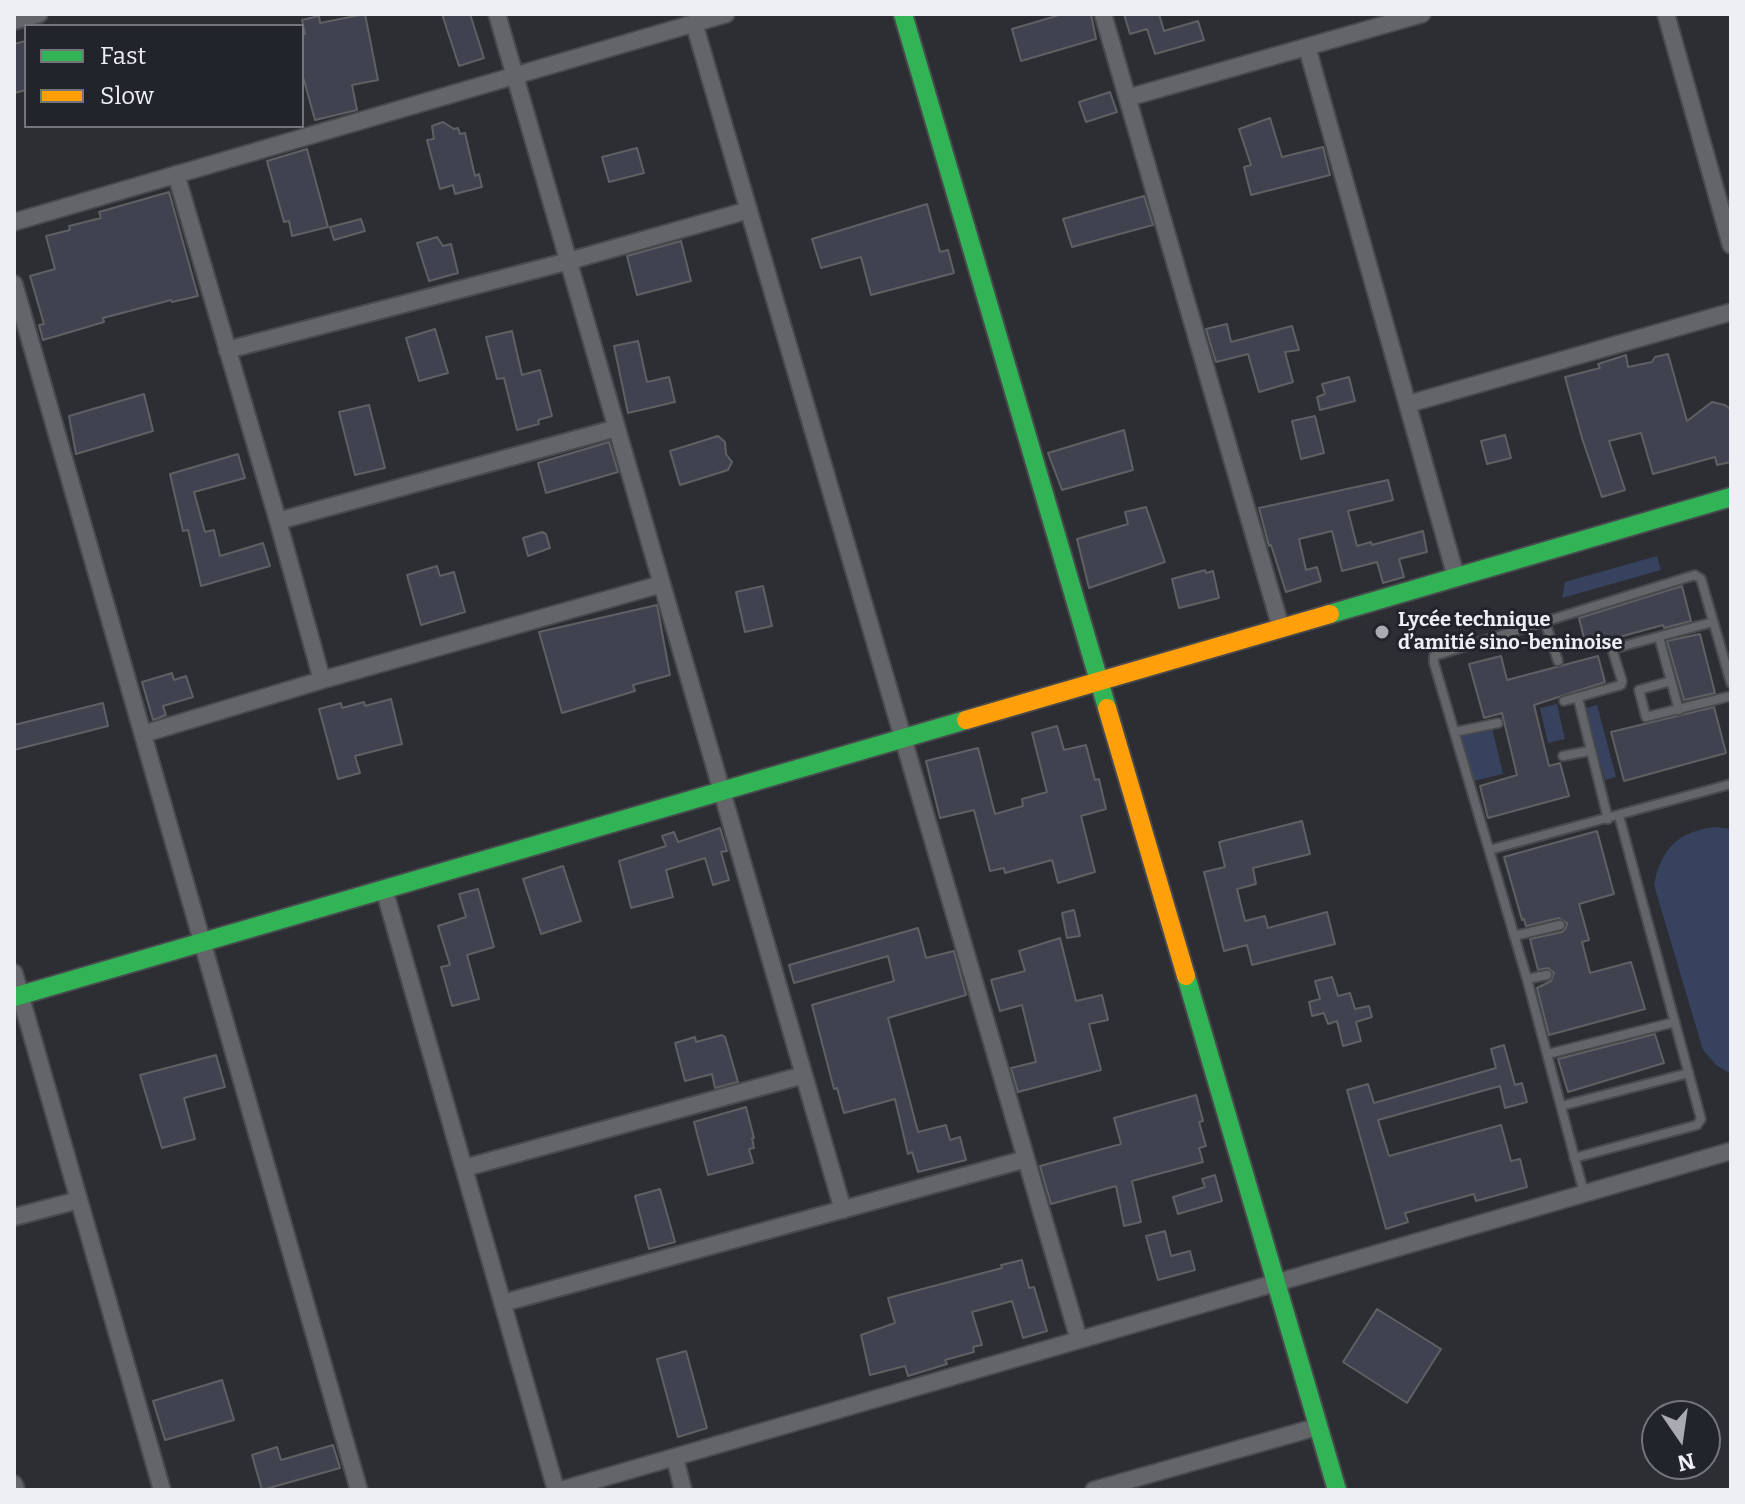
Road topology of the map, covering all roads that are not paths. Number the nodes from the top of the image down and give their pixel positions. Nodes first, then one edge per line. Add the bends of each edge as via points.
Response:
1 (39, 14) edge
2 (497, 14) edge
3 (726, 14) edge
4 (903, 14) edge
5 (1103, 14) edge
6 (1422, 14) edge
7 (1666, 14) edge
8 (14, 21) edge
9 (694, 23) junction
10 (1307, 47) junction
11 (515, 76) junction
12 (1127, 98) junction
13 (176, 174) junction
14 (749, 210) junction
15 (14, 222) edge
16 (1731, 245) edge
17 (569, 261) junction
18 (14, 284) edge
19 (1731, 312) edge
20 (227, 350) junction
21 (1408, 404) junction
22 (617, 428) junction
23 (1731, 497) edge
24 (278, 521) junction
25 (1456, 577) junction
26 (662, 584) junction
27 (1545, 622) junction
28 (1713, 622) junction
29 (1281, 628) junction
30 (1659, 637) junction
31 (1558, 661) dead end
32 (322, 680) junction
33 (1098, 681) junction
34 (1671, 681) junction
35 (1731, 683) edge
36 (1731, 696) edge
37 (1578, 698) junction
38 (1564, 701) dead end
39 (1679, 710) junction
40 (1498, 723) dead end
41 (1455, 732) junction
42 (143, 734) junction
43 (903, 738) junction
44 (1589, 751) junction
45 (1563, 756) dead end
46 (1731, 784) edge
47 (722, 791) junction
48 (1619, 816) junction
49 (1608, 819) junction
50 (1489, 850) junction
51 (384, 889) junction
52 (1560, 925) dead end
53 (1514, 936) junction
54 (202, 942) junction
55 (14, 973) edge
56 (1547, 975) dead end
57 (1527, 979) junction
58 (17, 996) edge
59 (1675, 1022) junction
60 (1548, 1054) junction
61 (1689, 1073) junction
62 (804, 1075) junction
63 (1561, 1106) junction
64 (1731, 1151) edge
65 (1574, 1158) junction
66 (1026, 1159) junction
67 (464, 1168) junction
68 (1584, 1193) junction
69 (79, 1200) junction
70 (843, 1210) junction
71 (14, 1217) edge
72 (1274, 1283) junction
73 (503, 1303) junction
74 (1079, 1340) junction
75 (1317, 1427) junction
76 (675, 1458) junction
77 (14, 1484) edge
78 (16, 1490) edge
79 (162, 1490) edge
80 (359, 1490) edge
81 (559, 1490) edge
82 (683, 1490) edge
83 (1094, 1490) edge
84 (1337, 1490) edge

1 - 8 street
2 - 11 street
3 - 9 street
4 - 33 street
5 - 12 street
6 - 10 street
7 - 16 street
9 - 11 street
9 - 14 street
10 - 12 street
10 - 21 street
11 - 13 street
11 - 17 street
12 - 29 street
13 - 15 street
13 - 20 street
14 - 17 street
14 - 43 street
17 - 20 street
17 - 22 street
18 - 42 street
19 - 21 street
20 - 24 street
21 - 25 street
22 - 24 street
22 - 26 street
23 - 25 street
24 - 32 street
25 - 29 street
26 - 32 street
26 - 47 street
27 - 28 lane via 1691,575 1701,579
27 - 31 lane
27 - 41 lane via 1434,656
28 - 30 lane
28 - 35 lane
29 - 33 street
30 - 34 lane
30 - 37 lane via 1616,648 1621,685
32 - 42 street
33 - 43 street
33 - 72 street
34 - 39 lane
34 - 39 lane via 1639,690 1644,716
36 - 39 lane
37 - 38 lane
37 - 44 lane
40 - 41 lane
41 - 50 lane
42 - 54 street
43 - 47 street
43 - 66 street
44 - 45 lane
44 - 49 lane
46 - 48 lane
47 - 51 street
47 - 62 street
48 - 49 lane
48 - 59 lane
49 - 50 lane
50 - 53 lane
51 - 54 street
51 - 67 street
52 - 53 lane
53 - 57 lane
54 - 58 street
54 - 80 street
55 - 58 street
56 - 57 lane
57 - 60 lane
58 - 69 street
59 - 60 lane
59 - 61 lane
60 - 63 lane
61 - 63 lane
61 - 65 lane via 1701,1119 1697,1125
62 - 67 street
62 - 70 street
63 - 65 lane
64 - 68 street
65 - 68 lane
66 - 70 street
66 - 74 street
67 - 73 street
68 - 72 street
69 - 71 street
69 - 79 street
70 - 73 street
72 - 74 street
72 - 75 street
73 - 81 street
74 - 76 street
75 - 83 street
75 - 84 street
76 - 81 street
76 - 82 street
77 - 78 street

